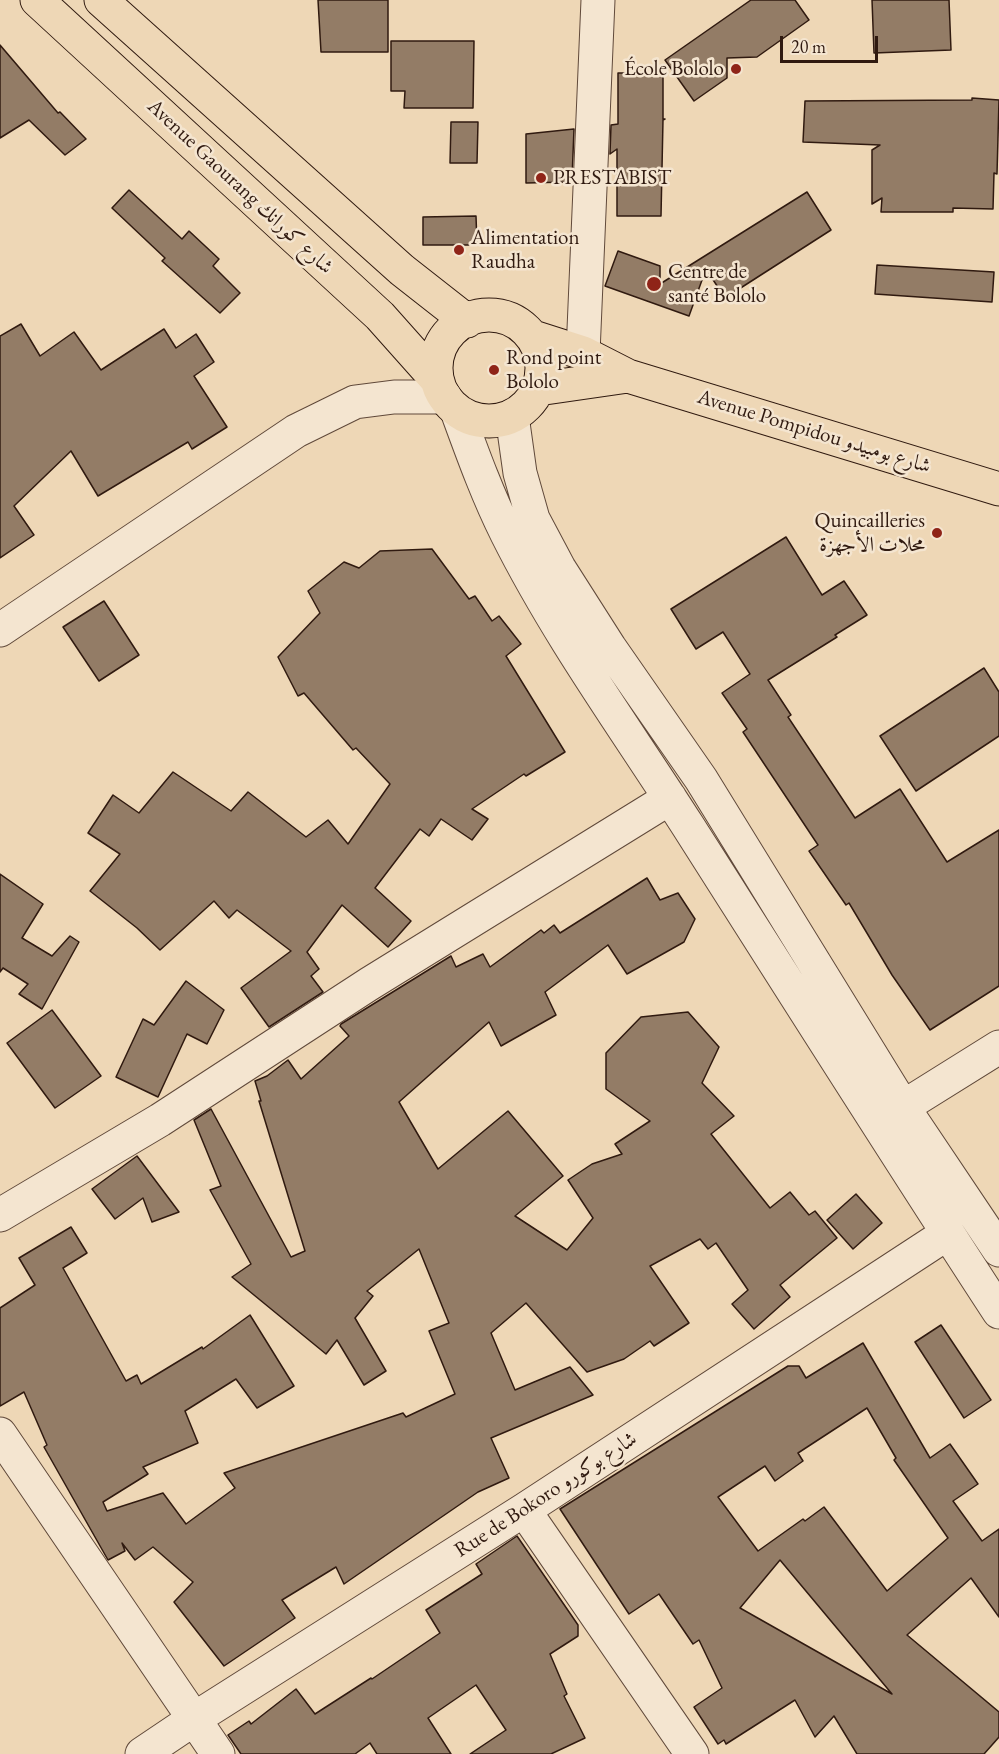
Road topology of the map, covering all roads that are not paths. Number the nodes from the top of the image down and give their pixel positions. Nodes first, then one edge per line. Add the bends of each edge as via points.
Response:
1 (37, 0) edge
2 (101, 0) edge
3 (598, 0) edge
4 (467, 321) junction
5 (533, 337) junction
6 (583, 353) junction
7 (628, 376) junction
8 (538, 390) junction
9 (447, 396) junction
10 (512, 416) junction
11 (999, 489) edge
12 (0, 630) edge
13 (670, 798) junction
14 (999, 1047) edge
15 (903, 1107) junction
16 (0, 1215) edge
17 (948, 1233) junction
18 (999, 1250) edge
19 (999, 1312) edge
20 (0, 1434) edge
21 (524, 1510) junction
22 (194, 1719) junction
23 (142, 1754) edge
24 (218, 1754) edge
25 (692, 1754) edge

1 - 9 main road, Avenue Gaourang شارع كورانك via 380,316
2 - 4 main road, Avenue Gaourang شارع كورانك via 402,270
3 - 6 street
4 - 5 main road via 503,317
4 - 9 main road via 452,331 437,362
5 - 6 main road, Avenue Pompidou شارع بومبيدو
5 - 8 main road via 543,372
6 - 7 main road, Avenue Pompidou شارع بومبيدو
7 - 8 main road
7 - 11 main road, Avenue Pompidou شارع بومبيدو
8 - 10 main road via 528,405
9 - 10 main road via 474,419 493,422
9 - 12 street via 355,402 296,431
9 - 13 street via 506,532 532,581
10 - 15 street via 520,472 533,519 559,568 701,779
13 - 16 street via 369,984 160,1120
13 - 17 street
14 - 15 street
15 - 18 street
17 - 19 street
17 - 21 street, Rue de Bokoro شارع بوكورو
20 - 22 street
21 - 22 street, Rue de Bokoro شارع بوكورو
21 - 25 street
22 - 23 street, Rue de Bokoro شارع بوكورو
22 - 24 street

